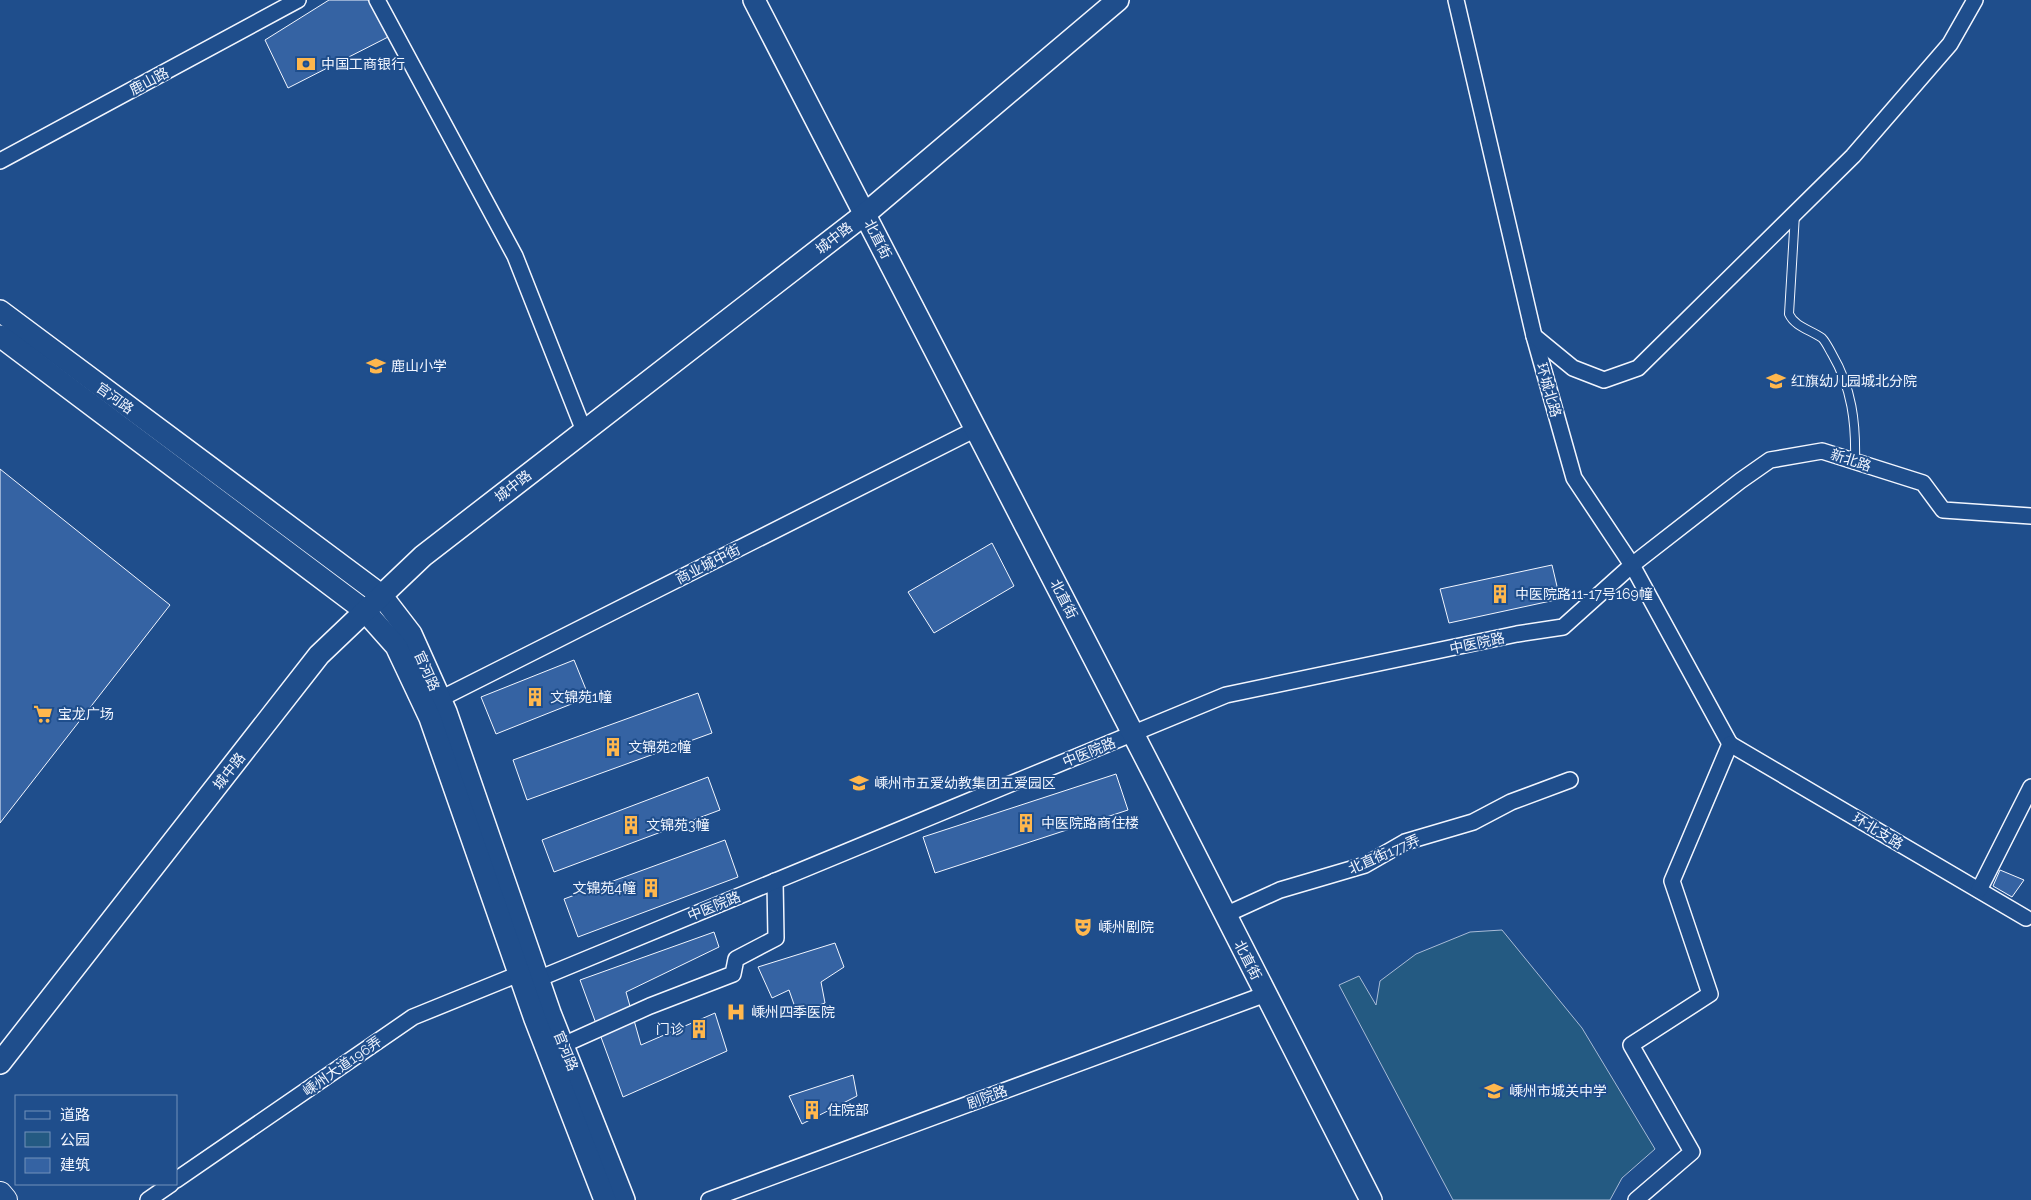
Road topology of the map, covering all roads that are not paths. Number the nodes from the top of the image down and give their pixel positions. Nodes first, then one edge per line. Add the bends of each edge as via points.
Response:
1 (298, 0) edge
2 (377, 0) edge
3 (754, 0) edge
4 (1118, 0) edge
5 (1456, 0) edge
6 (1975, 0) edge
7 (0, 161) edge
8 (1796, 213) junction
9 (865, 214) junction
10 (0, 311) edge
11 (0, 336) edge
12 (1534, 336) junction
13 (976, 430) junction
14 (584, 431) junction
15 (1855, 461) junction
16 (2031, 516) edge
17 (1632, 565) junction
18 (381, 595) junction
19 (364, 610) junction
20 (440, 700) junction
21 (1133, 734) junction
22 (1730, 744) junction
23 (1570, 780) dead end
24 (2031, 787) edge
25 (775, 881) junction
26 (1979, 890) junction
27 (1225, 915) junction
28 (2026, 918) dead end
29 (529, 976) junction
30 (1266, 994) junction
31 (563, 1045) junction
32 (0, 1063) edge
33 (178, 1179) edge
34 (170, 1185) edge
35 (0, 1194) edge
36 (5, 1200) edge
37 (148, 1200) edge
38 (605, 1200) edge
39 (624, 1200) edge
40 (709, 1200) edge
41 (1371, 1200) edge
42 (1636, 1200) edge

1 - 7 street, 鹿山路
2 - 14 street via 515,256
3 - 9 main road, 北直街
4 - 9 main road, 城中路
5 - 12 street, 环城北路
6 - 8 street via 1950,44 1852,156
8 - 12 street via 1638,368 1604,380 1573,368
8 - 15 lane via 1789,314 1792,322 1823,340 1838,364 1852,401
9 - 13 main road, 北直街
9 - 14 main road, 城中路
10 - 18 main road, 官河路
11 - 19 main road, 官河路
12 - 17 street, 环城北路 via 1574,478
13 - 20 street, 商业城中街
13 - 21 main road, 北直街
14 - 18 main road, 城中路 via 422,556
15 - 16 street, 新北路 via 1923,483 1944,510
15 - 17 street, 新北路 via 1822,451 1770,460
17 - 21 street, 中医院路 via 1563,627 1226,695
17 - 22 street, 环城北路
18 - 19 main road, 城中路
18 - 20 main road, 官河路 via 411,634
19 - 29 main road, 官河路 via 396,646 430,718
19 - 32 main road, 城中路 via 319,655
20 - 29 main road, 官河路
21 - 25 street, 中医院路
21 - 27 main road, 北直街
22 - 26 street, 环北支路
22 - 42 street via 1672,881 1710,994 1631,1045 1692,1152
23 - 27 street, 北直街177弄 via 1511,802 1473,822 1405,842 1365,865 1280,890
24 - 26 street
25 - 29 street, 中医院路
25 - 31 street via 776,938 736,960 733,974
26 - 28 street, 环北支路
27 - 30 main road, 北直街
29 - 31 main road, 官河路
29 - 33 street, 嵊州大道196弄 via 413,1017
29 - 38 main road, 官河路
30 - 40 street, 剧院路
30 - 41 main road, 北直街
31 - 39 main road, 官河路
34 - 37 street
35 - 36 main road

